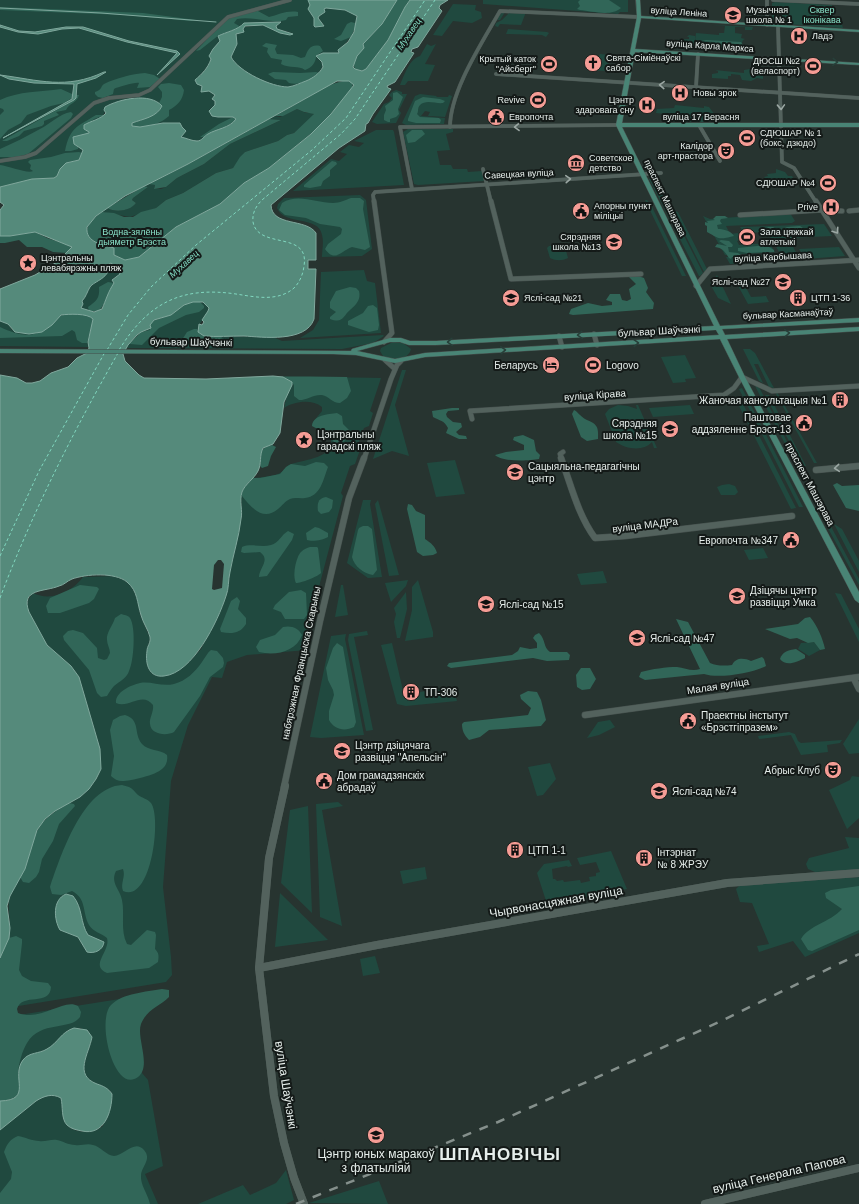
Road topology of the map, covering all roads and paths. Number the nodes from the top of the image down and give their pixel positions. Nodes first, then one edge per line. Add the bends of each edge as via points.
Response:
1 (290, 0) edge
2 (767, 0) edge
3 (773, 0) edge
4 (640, 2) edge
5 (859, 4) edge
6 (639, 18) junction
7 (767, 25) junction
8 (778, 26) junction
9 (859, 31) edge
10 (633, 50) junction
11 (698, 54) junction
12 (779, 59) junction
13 (859, 64) edge
14 (496, 74) dead end
15 (626, 83) junction
16 (696, 87) junction
17 (780, 93) junction
18 (859, 98) edge
19 (619, 125) junction
20 (700, 125) junction
21 (782, 125) junction
22 (859, 125) edge
23 (450, 127) junction
24 (0, 161) edge
25 (720, 161) dead end
26 (483, 169) dead end
27 (661, 173) dead end
28 (642, 174) junction
29 (487, 184) junction
30 (412, 189) junction
31 (822, 210) junction
32 (849, 210) dead end
33 (859, 210) edge
34 (842, 211) dead end
35 (740, 215) dead end
36 (857, 260) edge
37 (859, 268) edge
38 (641, 274) dead end
39 (696, 286) junction
40 (859, 320) edge
41 (717, 327) junction
42 (859, 329) edge
43 (392, 333) junction
44 (594, 334) junction
45 (559, 336) junction
46 (722, 338) junction
47 (401, 340) junction
48 (382, 343) junction
49 (409, 343) junction
50 (597, 345) junction
51 (562, 346) junction
52 (0, 351) edge
53 (334, 352) junction
54 (408, 358) junction
55 (383, 359) junction
56 (401, 361) junction
57 (395, 369) junction
58 (742, 377) junction
59 (859, 386) edge
60 (472, 419) dead end
61 (563, 452) dead end
62 (859, 466) edge
63 (816, 470) dead end
64 (792, 516) dead end
65 (859, 600) edge
66 (857, 678) edge
67 (859, 689) edge
68 (585, 715) dead end
69 (859, 873) edge
70 (259, 968) junction
71 (859, 1168) edge
72 (304, 1204) edge
73 (706, 1204) edge

1 - 24 street via 228,17 147,92 94,103 36,153
2 - 7 street
3 - 5 street
4 - 6 main road
6 - 7 main road, вуліца Леніна
6 - 10 main road
6 - 23 street, вуліца Леніна via 506,10 500,12 472,61 457,95 450,113
7 - 8 main road, вуліца Леніна
8 - 9 main road, вуліца Леніна
8 - 12 street
10 - 11 main road, вуліца Карла Маркса
10 - 15 main road
11 - 12 main road, вуліца Карла Маркса
11 - 16 street
12 -> 13 main road, вуліца Карла Маркса
12 - 17 street
14 - 15 street
16 -> 15 street
15 - 19 main road
16 - 17 street
17 - 18 street
17 -> 21 street
19 - 20 main road, вуліца 17 Верасня
19 -> 23 street, вуліца 17 Верасня
19 - 28 main road, праспект Машэрава
20 - 21 main road, вуліца 17 Верасня
20 - 25 street
21 - 22 main road, вуліца 17 Верасня
21 - 31 street via 782,162 794,168
23 - 30 street, вуліца 17 Верасня via 400,127
26 - 29 street
27 - 28 street, Савецкая вуліца
29 -> 28 street, Савецкая вуліца
28 - 39 main road, праспект Машэрава
29 - 30 street, Савецкая вуліца
29 - 38 street via 511,279
30 - 43 street, Савецкая вуліца via 379,191 373,194
31 - 34 street
31 - 35 street
31 -> 36 street
32 - 33 street
36 - 37 street
36 - 39 street, вуліца Карбышава via 710,269
39 - 41 main road, праспект Машэрава
40 - 41 main road, бульвар Касманаўтаў
41 - 44 main road, бульвар Шаўчэнкі
41 - 46 main road, праспект Машэрава
46 -> 42 main road, бульвар Касманаўтаў
43 - 47 street
43 - 48 street
44 -> 45 main road, бульвар Шаўчэнкі
44 - 50 street
45 -> 49 main road, бульвар Шаўчэнкі
45 - 51 street
50 -> 46 main road, бульвар Шаўчэнкі
46 - 58 main road, праспект Машэрава
47 - 48 main road, бульвар Шаўчэнкі
47 - 49 main road, бульвар Шаўчэнкі
48 - 53 main road, бульвар Шаўчэнкі
48 - 55 main road via 375,351
49 - 54 main road via 413,346 414,352
50 - 51 main road, бульвар Шаўчэнкі
54 -> 51 main road, бульвар Шаўчэнкі
52 - 53 main road, бульвар Шаўчэнкі
53 - 55 main road, бульвар Шаўчэнкі via 356,353
54 - 56 main road, бульвар Шаўчэнкі
55 - 56 main road, бульвар Шаўчэнкі
55 - 57 street
56 - 57 street, набярэжная Францыска Скарыны
57 - 70 street, набярэжная Францыска Скарыны via 349,498 322,614 269,858
58 - 59 street via 772,391
58 - 60 street, вуліца Кірава via 736,387 724,395 470,411
58 - 65 main road, праспект Машэрава
61 - 64 street, вуліца МАДРа via 560,454 568,479 591,535 595,538
62 -> 63 street
66 - 67 street
66 - 68 street, Малая вуліца
69 - 70 street, Чырвонасцяжная вуліца via 727,884
70 - 72 street, вуліца Шаўчэнкі via 274,1096 284,1143
71 - 73 street, вуліца Генерала Папова

